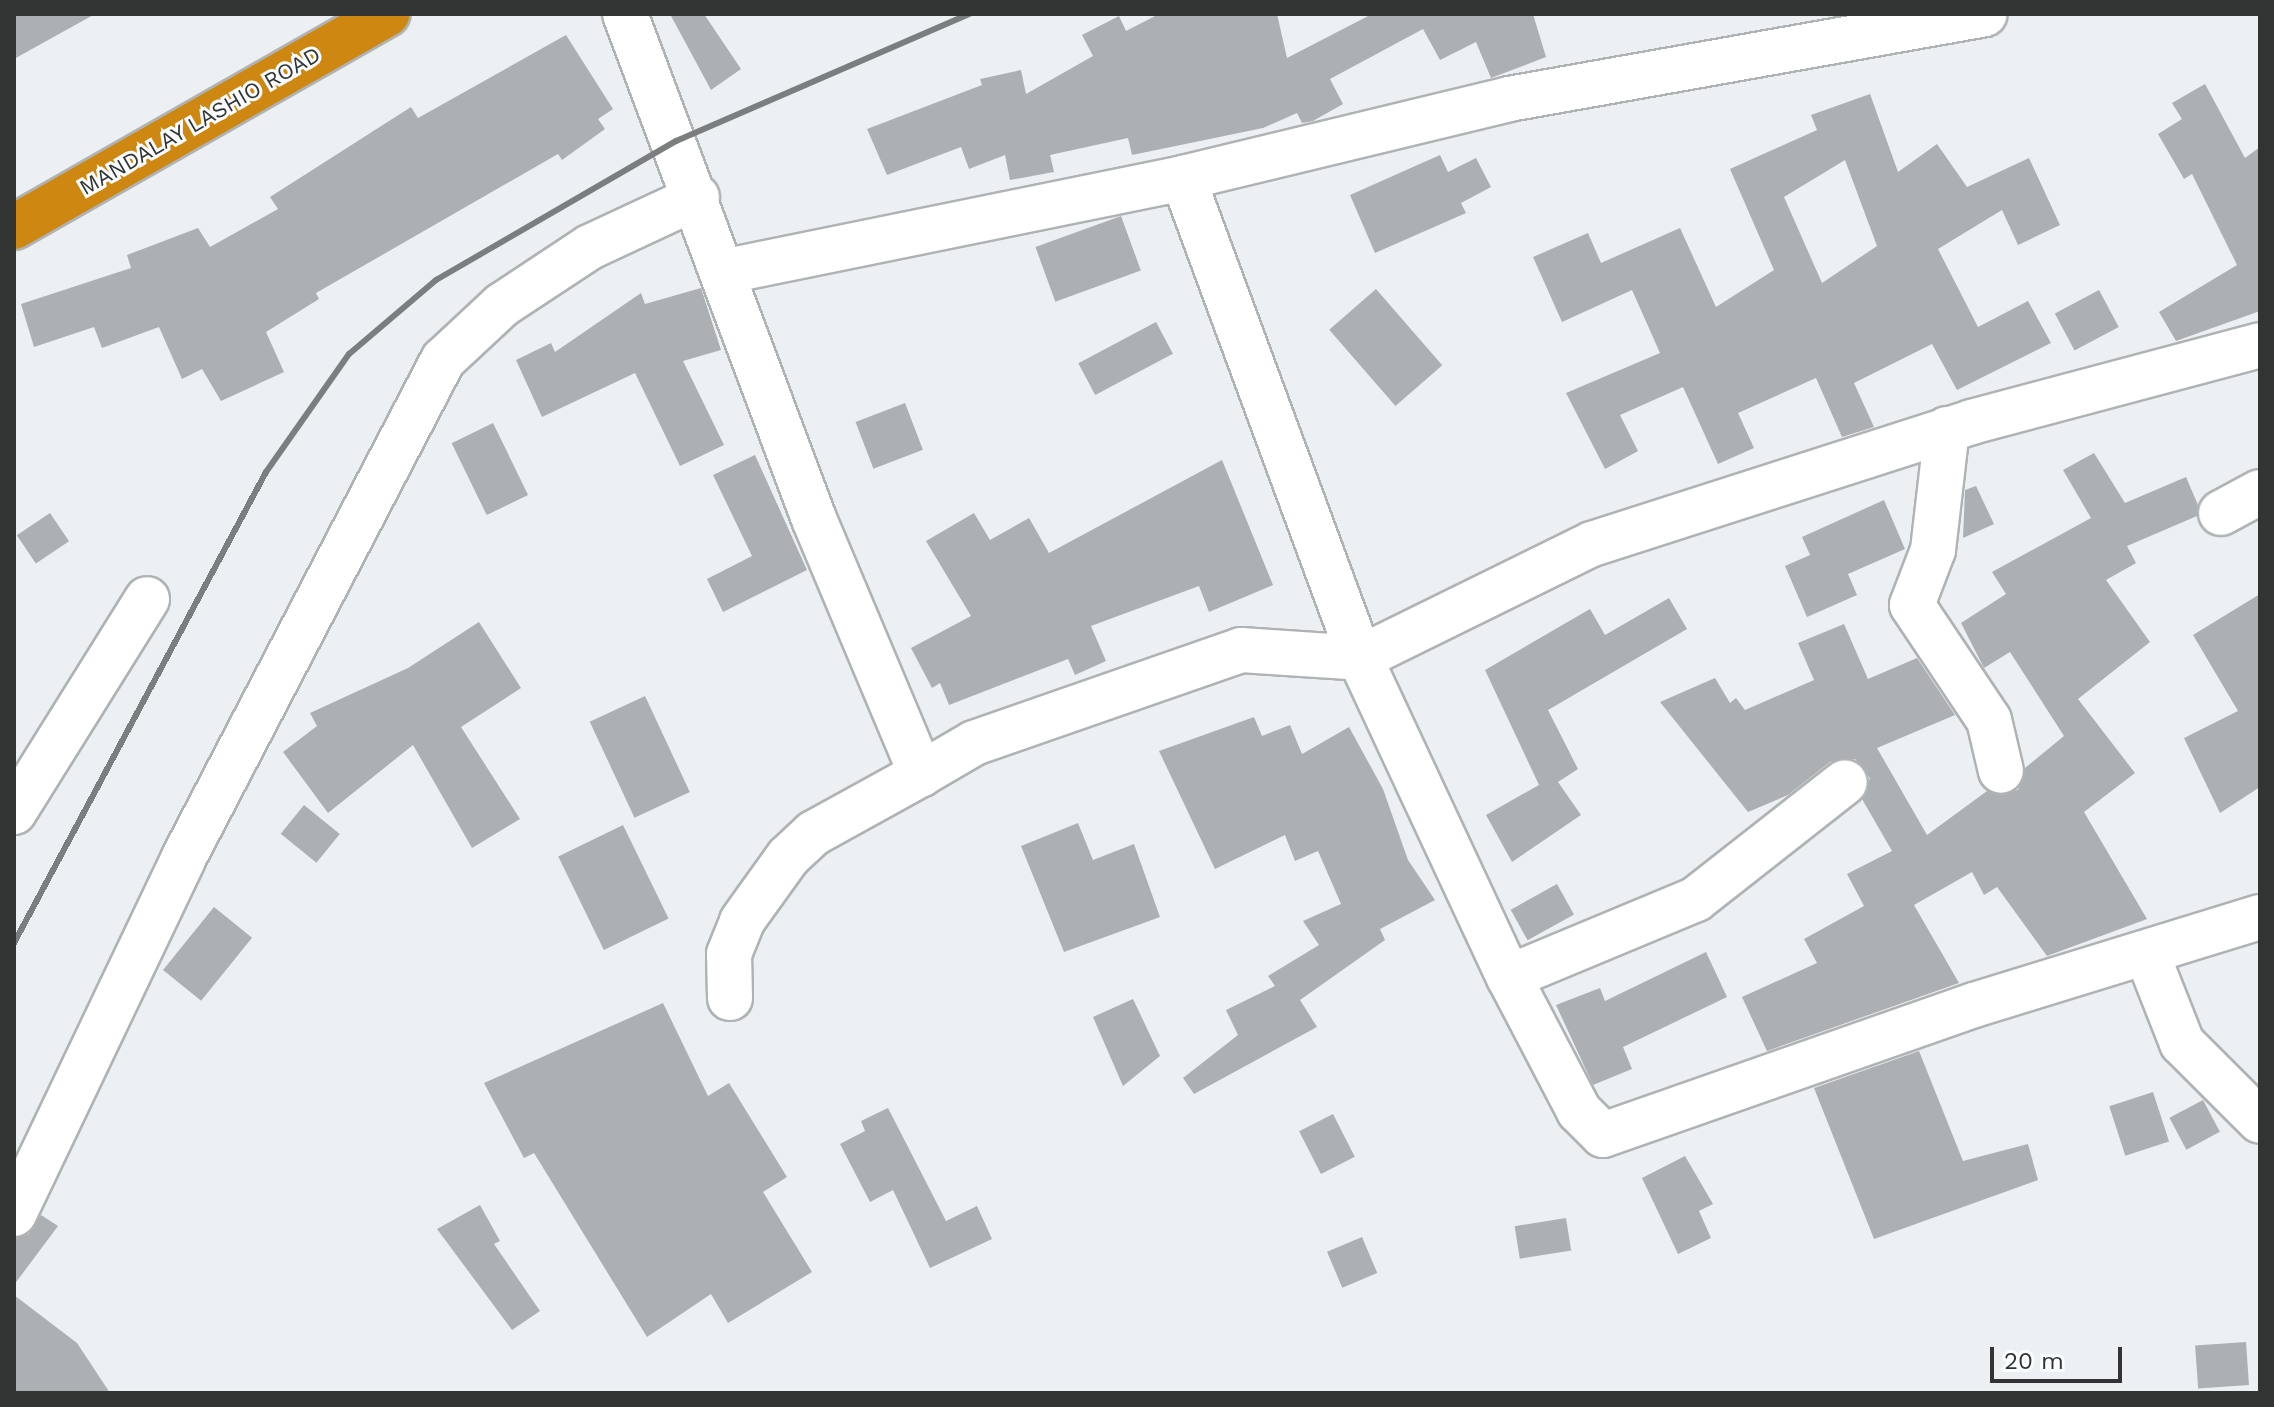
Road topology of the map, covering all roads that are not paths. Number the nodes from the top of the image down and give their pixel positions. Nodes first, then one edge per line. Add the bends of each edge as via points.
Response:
1 (387, 14) edge
2 (625, 14) edge
3 (1984, 14) edge
4 (1183, 178) junction
5 (697, 197) junction
6 (14, 227) edge
7 (727, 271) junction
8 (2260, 345) edge
9 (1947, 429) junction
10 (2260, 492) edge
11 (2221, 513) dead end
12 (147, 599) dead end
13 (1360, 658) junction
14 (2001, 771) dead end
15 (921, 774) junction
16 (1845, 782) dead end
17 (14, 812) edge
18 (2260, 917) edge
19 (2147, 954) junction
20 (1509, 977) junction
21 (730, 998) dead end
22 (2260, 1121) edge
23 (14, 1214) edge

1 - 6 highway, MANDALAY LASHIO ROAD
2 - 5 street
3 - 4 street via 1509,99
4 - 7 street
4 - 13 street
5 - 7 street
5 - 23 street via 590,247 502,305 443,360 183,859
7 - 15 street via 814,519
8 - 9 street
9 - 13 street via 1592,544
9 - 14 street via 1933,550 1912,605 1989,720
10 - 11 street
12 - 17 street
13 - 15 street via 1241,650 974,743
13 - 20 street
15 - 21 street via 814,833 788,857 742,921 729,954
16 - 20 street via 1696,899
18 - 19 street
19 - 20 street via 1974,1005 1603,1135 1579,1111
19 - 22 street via 2182,1043

